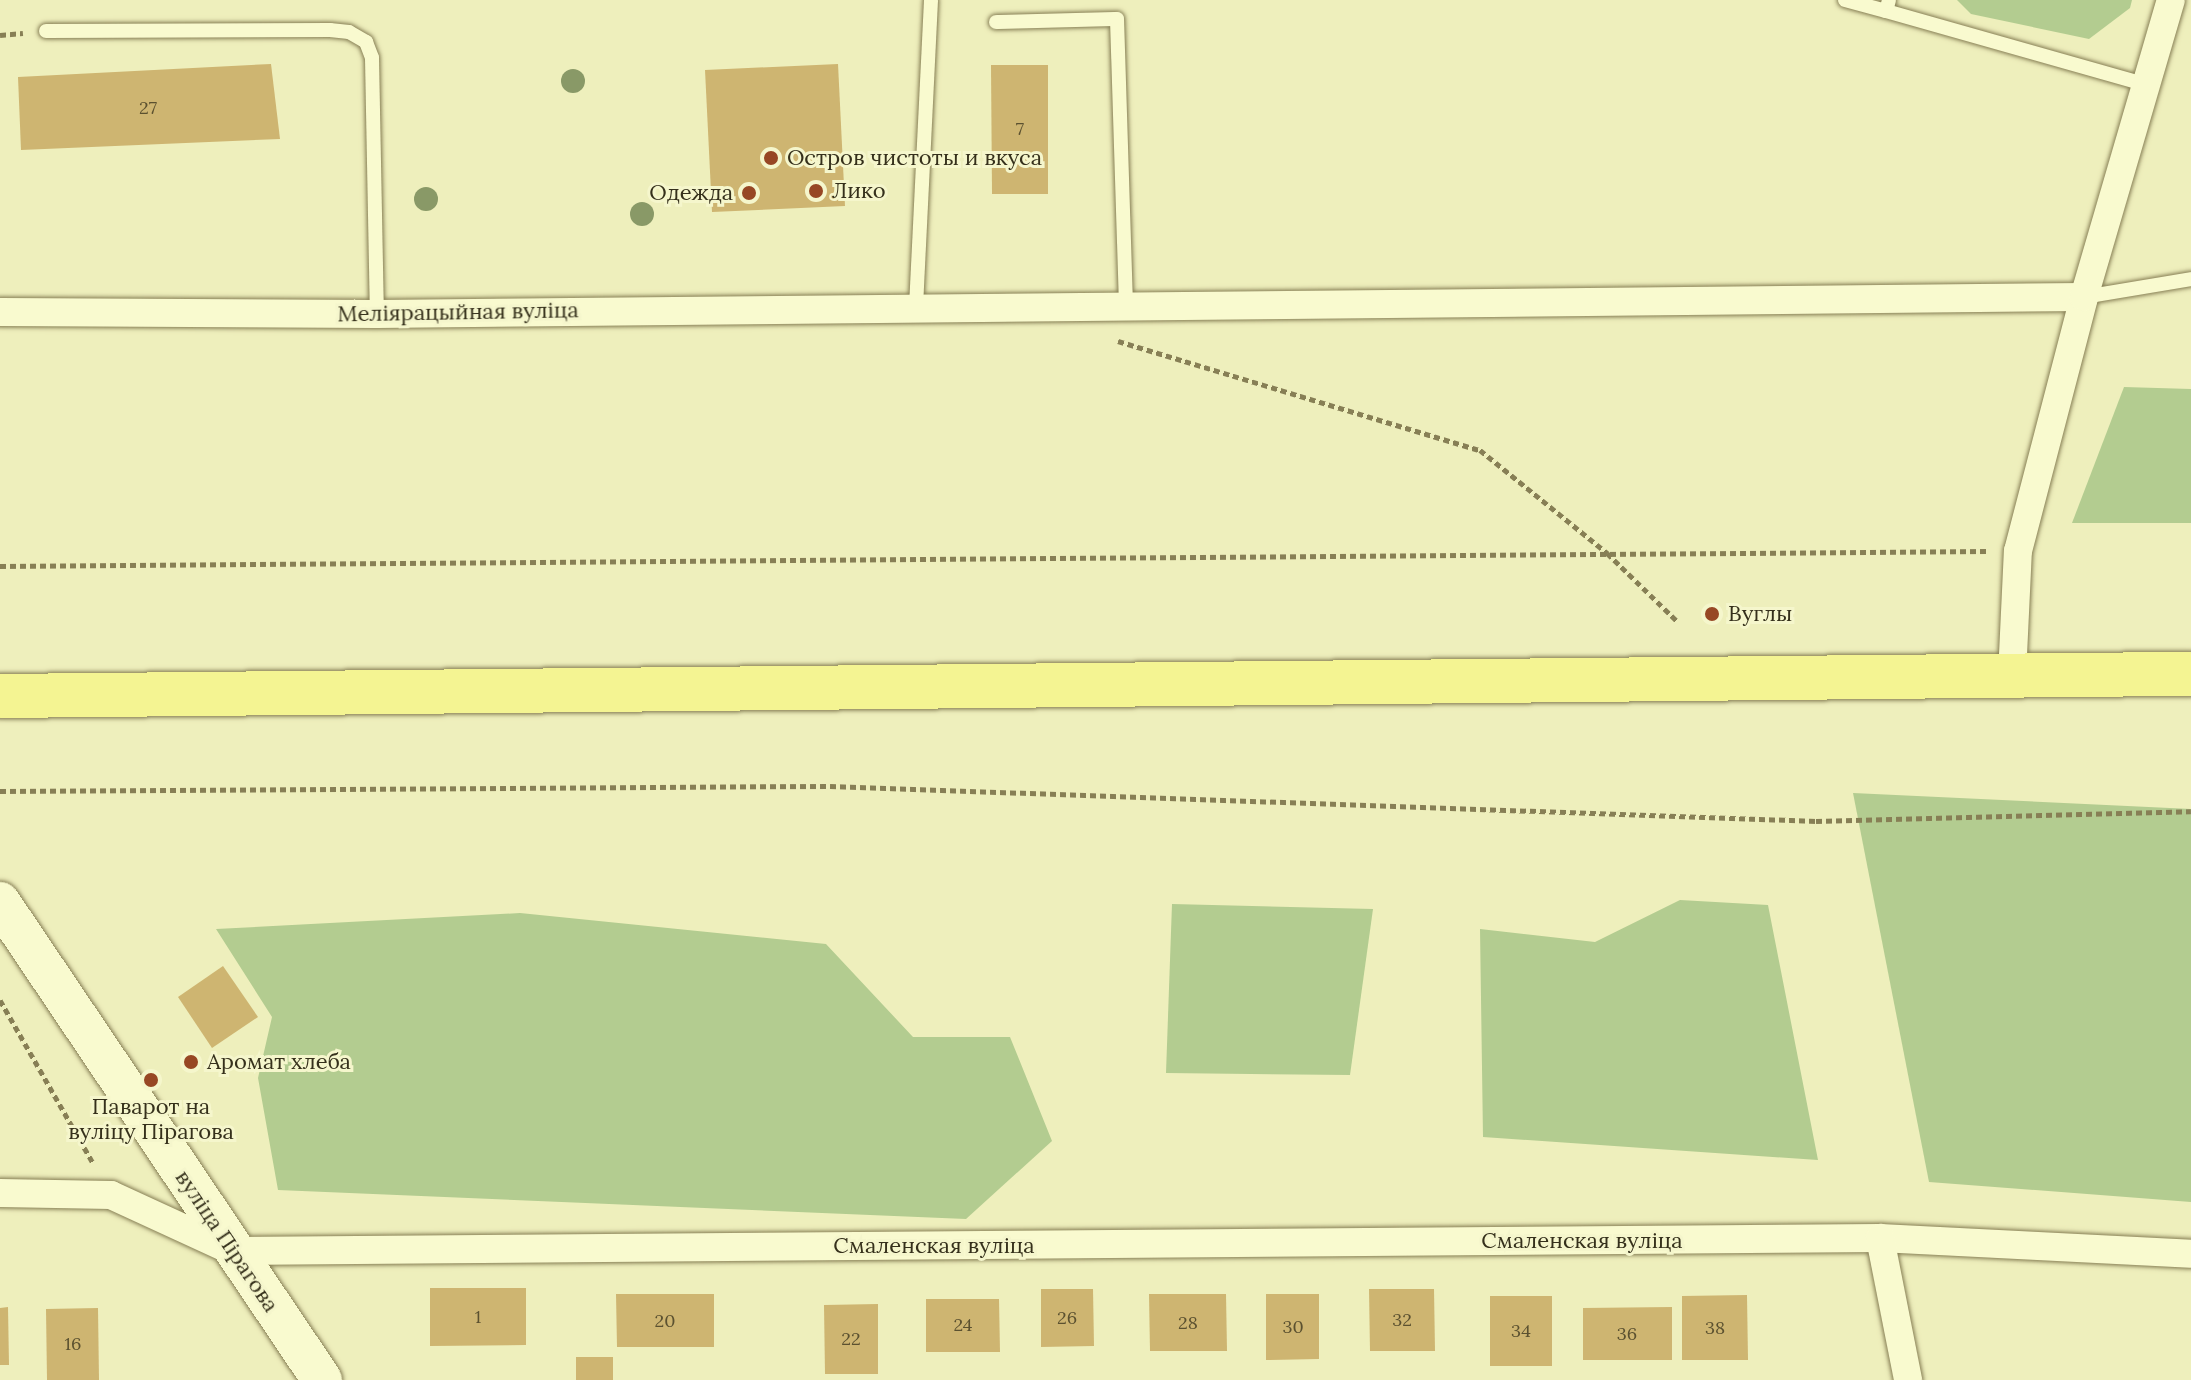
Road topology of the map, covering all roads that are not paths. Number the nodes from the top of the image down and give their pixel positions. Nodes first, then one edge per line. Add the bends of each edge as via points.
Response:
1 (931, 0) edge
2 (1845, 0) edge
3 (2171, 0) edge
4 (1887, 6) edge
5 (996, 22) dead end
6 (46, 31) dead end
7 (2144, 84) junction
8 (2191, 279) edge
9 (2084, 297) junction
10 (1126, 305) junction
11 (916, 307) junction
12 (0, 312) edge
13 (377, 314) junction
14 (2191, 674) edge
15 (2012, 676) junction
16 (0, 696) edge
17 (0, 902) edge
18 (0, 1193) edge
19 (1890, 1239) junction
20 (233, 1251) junction
21 (2191, 1254) edge
22 (322, 1380) edge
23 (1908, 1380) edge

1 - 11 lane
2 - 4 lane
3 - 7 street
4 - 7 lane
5 - 10 lane via 1117,19
6 - 13 lane via 330,30 349,32 366,42 372,58
7 - 9 street
8 - 9 lane
9 - 10 street, Меліярацыйная вуліца
9 - 15 street via 2018,551
10 - 11 street, Меліярацыйная вуліца
11 - 13 street, Меліярацыйная вуліца
12 - 13 street, Меліярацыйная вуліца
14 - 15 main road
15 - 16 main road
17 - 20 main road, вуліца Пірагова
18 - 20 street, Смаленская вуліца via 111,1195
19 - 20 street, Смаленская вуліца
19 - 21 street, Смаленская вуліца
19 - 23 street
20 - 22 main road, вуліца Пірагова

